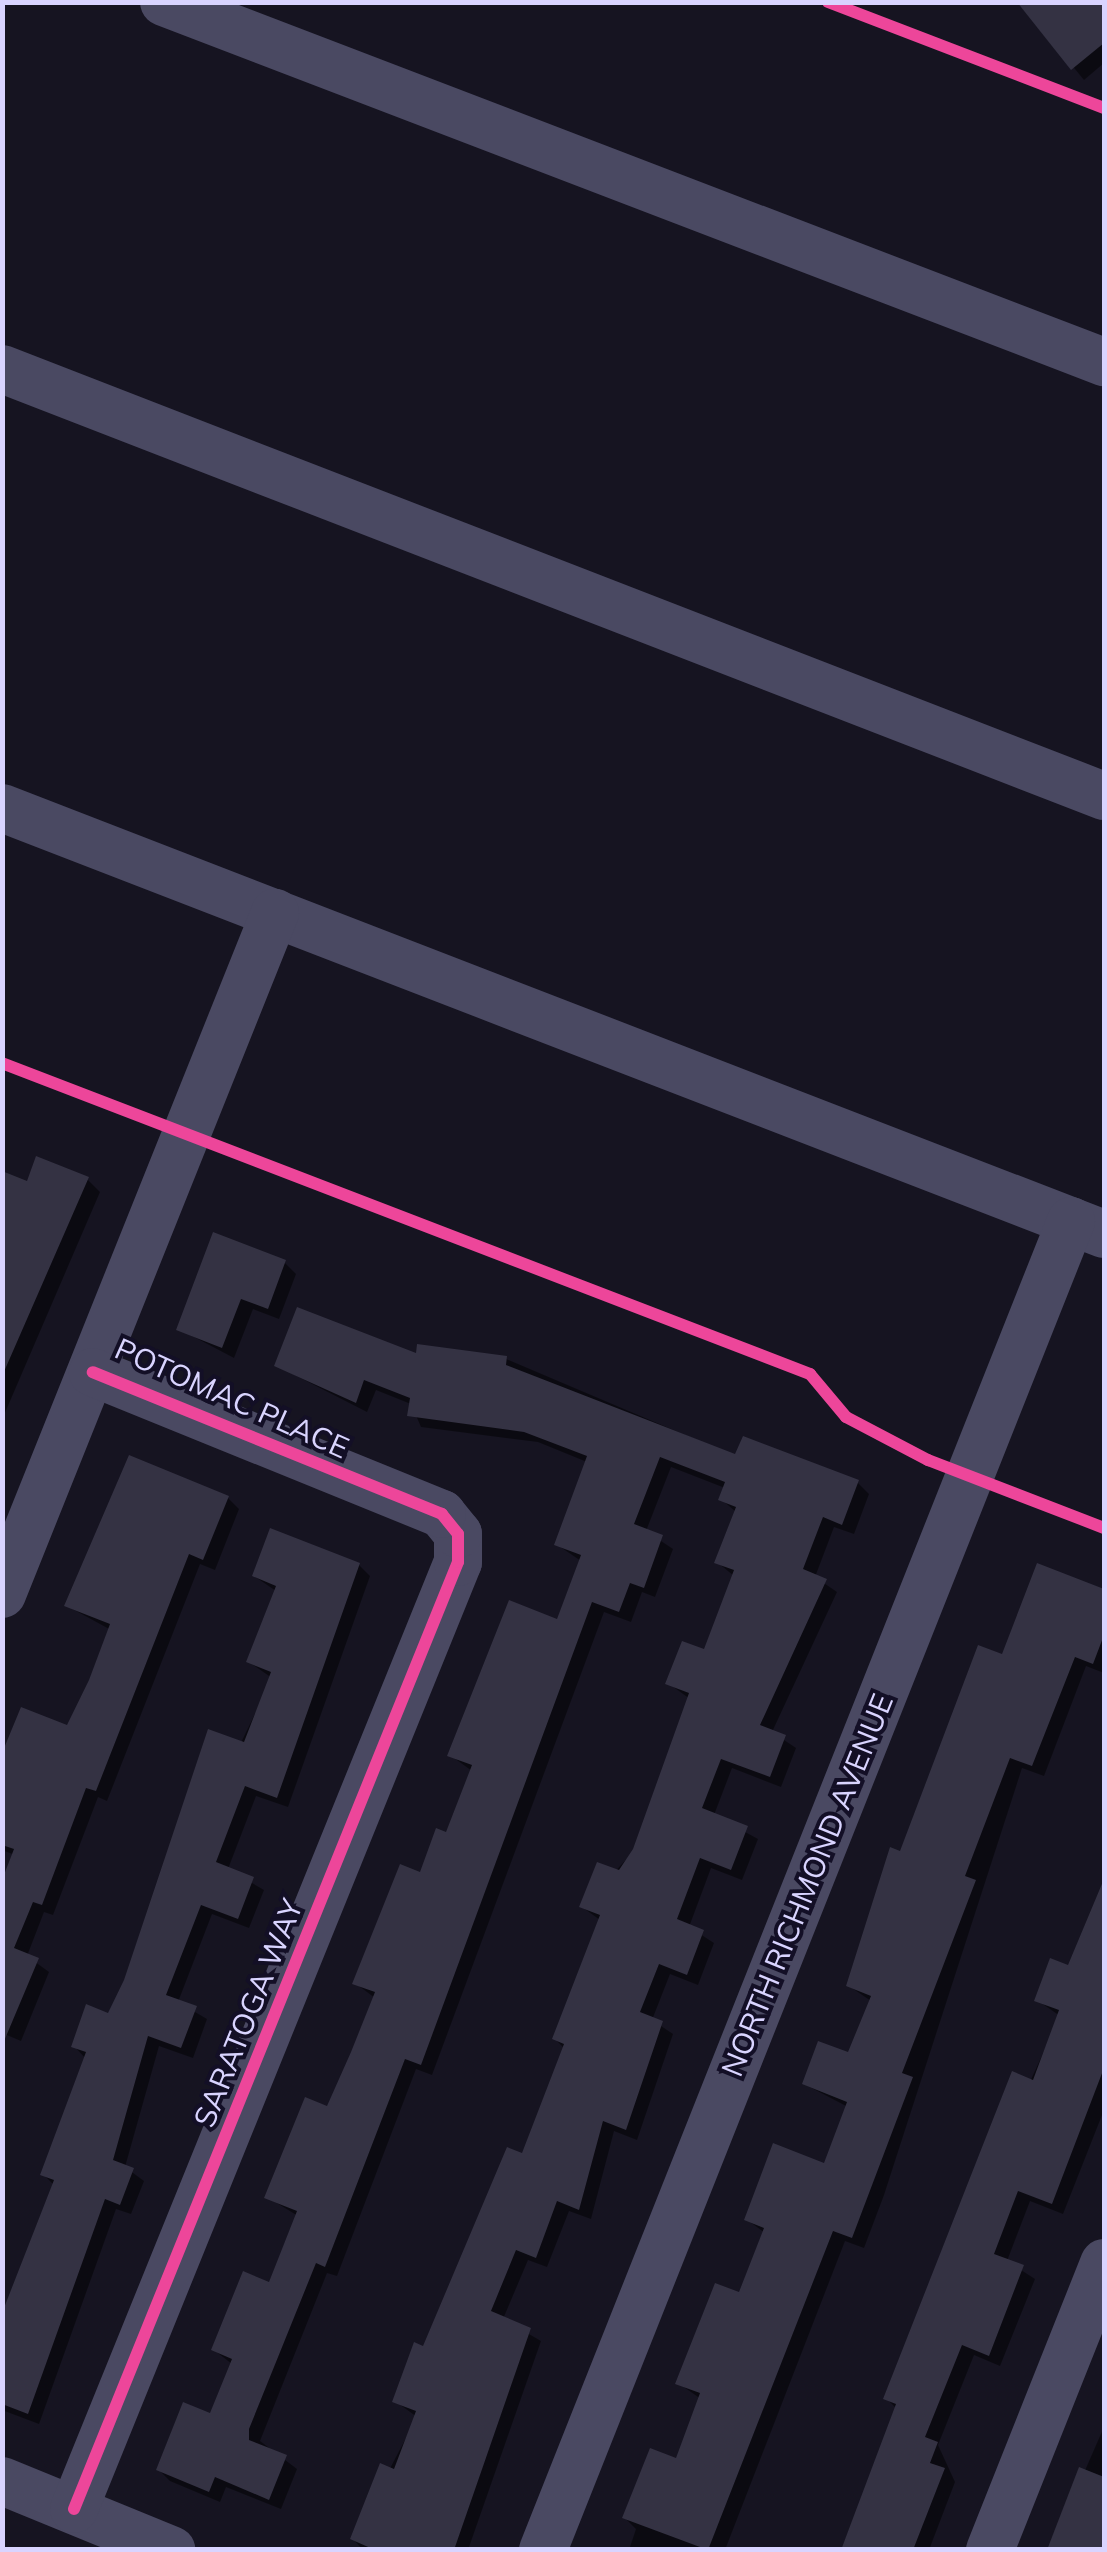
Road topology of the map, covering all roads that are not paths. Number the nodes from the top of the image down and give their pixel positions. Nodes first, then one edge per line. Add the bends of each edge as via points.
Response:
1 (164, 2) edge
2 (240, 16) edge
3 (1104, 362) edge
4 (2, 369) edge
5 (1104, 796) edge
6 (2, 808) edge
7 (274, 913) junction
8 (1088, 1228) edge
9 (93, 1372) junction
10 (458, 1534) joint
11 (2, 1594) edge
12 (1104, 2263) edge
13 (2, 2481) edge
14 (74, 2509) junction
15 (171, 2550) edge
16 (543, 2550) edge
17 (990, 2550) edge

1 - 2 street
2 - 3 street
4 - 5 street
6 - 7 street
7 - 8 street
7 - 9 street, POTOMAC PLACE
8 - 16 street, NORTH RICHMOND AVENUE
9 - 10 street, POTOMAC PLACE via 442,1514
9 - 11 street
10 - 14 street, SARATOGA WAY via 458,1562
12 - 17 street
13 - 14 street
14 - 15 street

